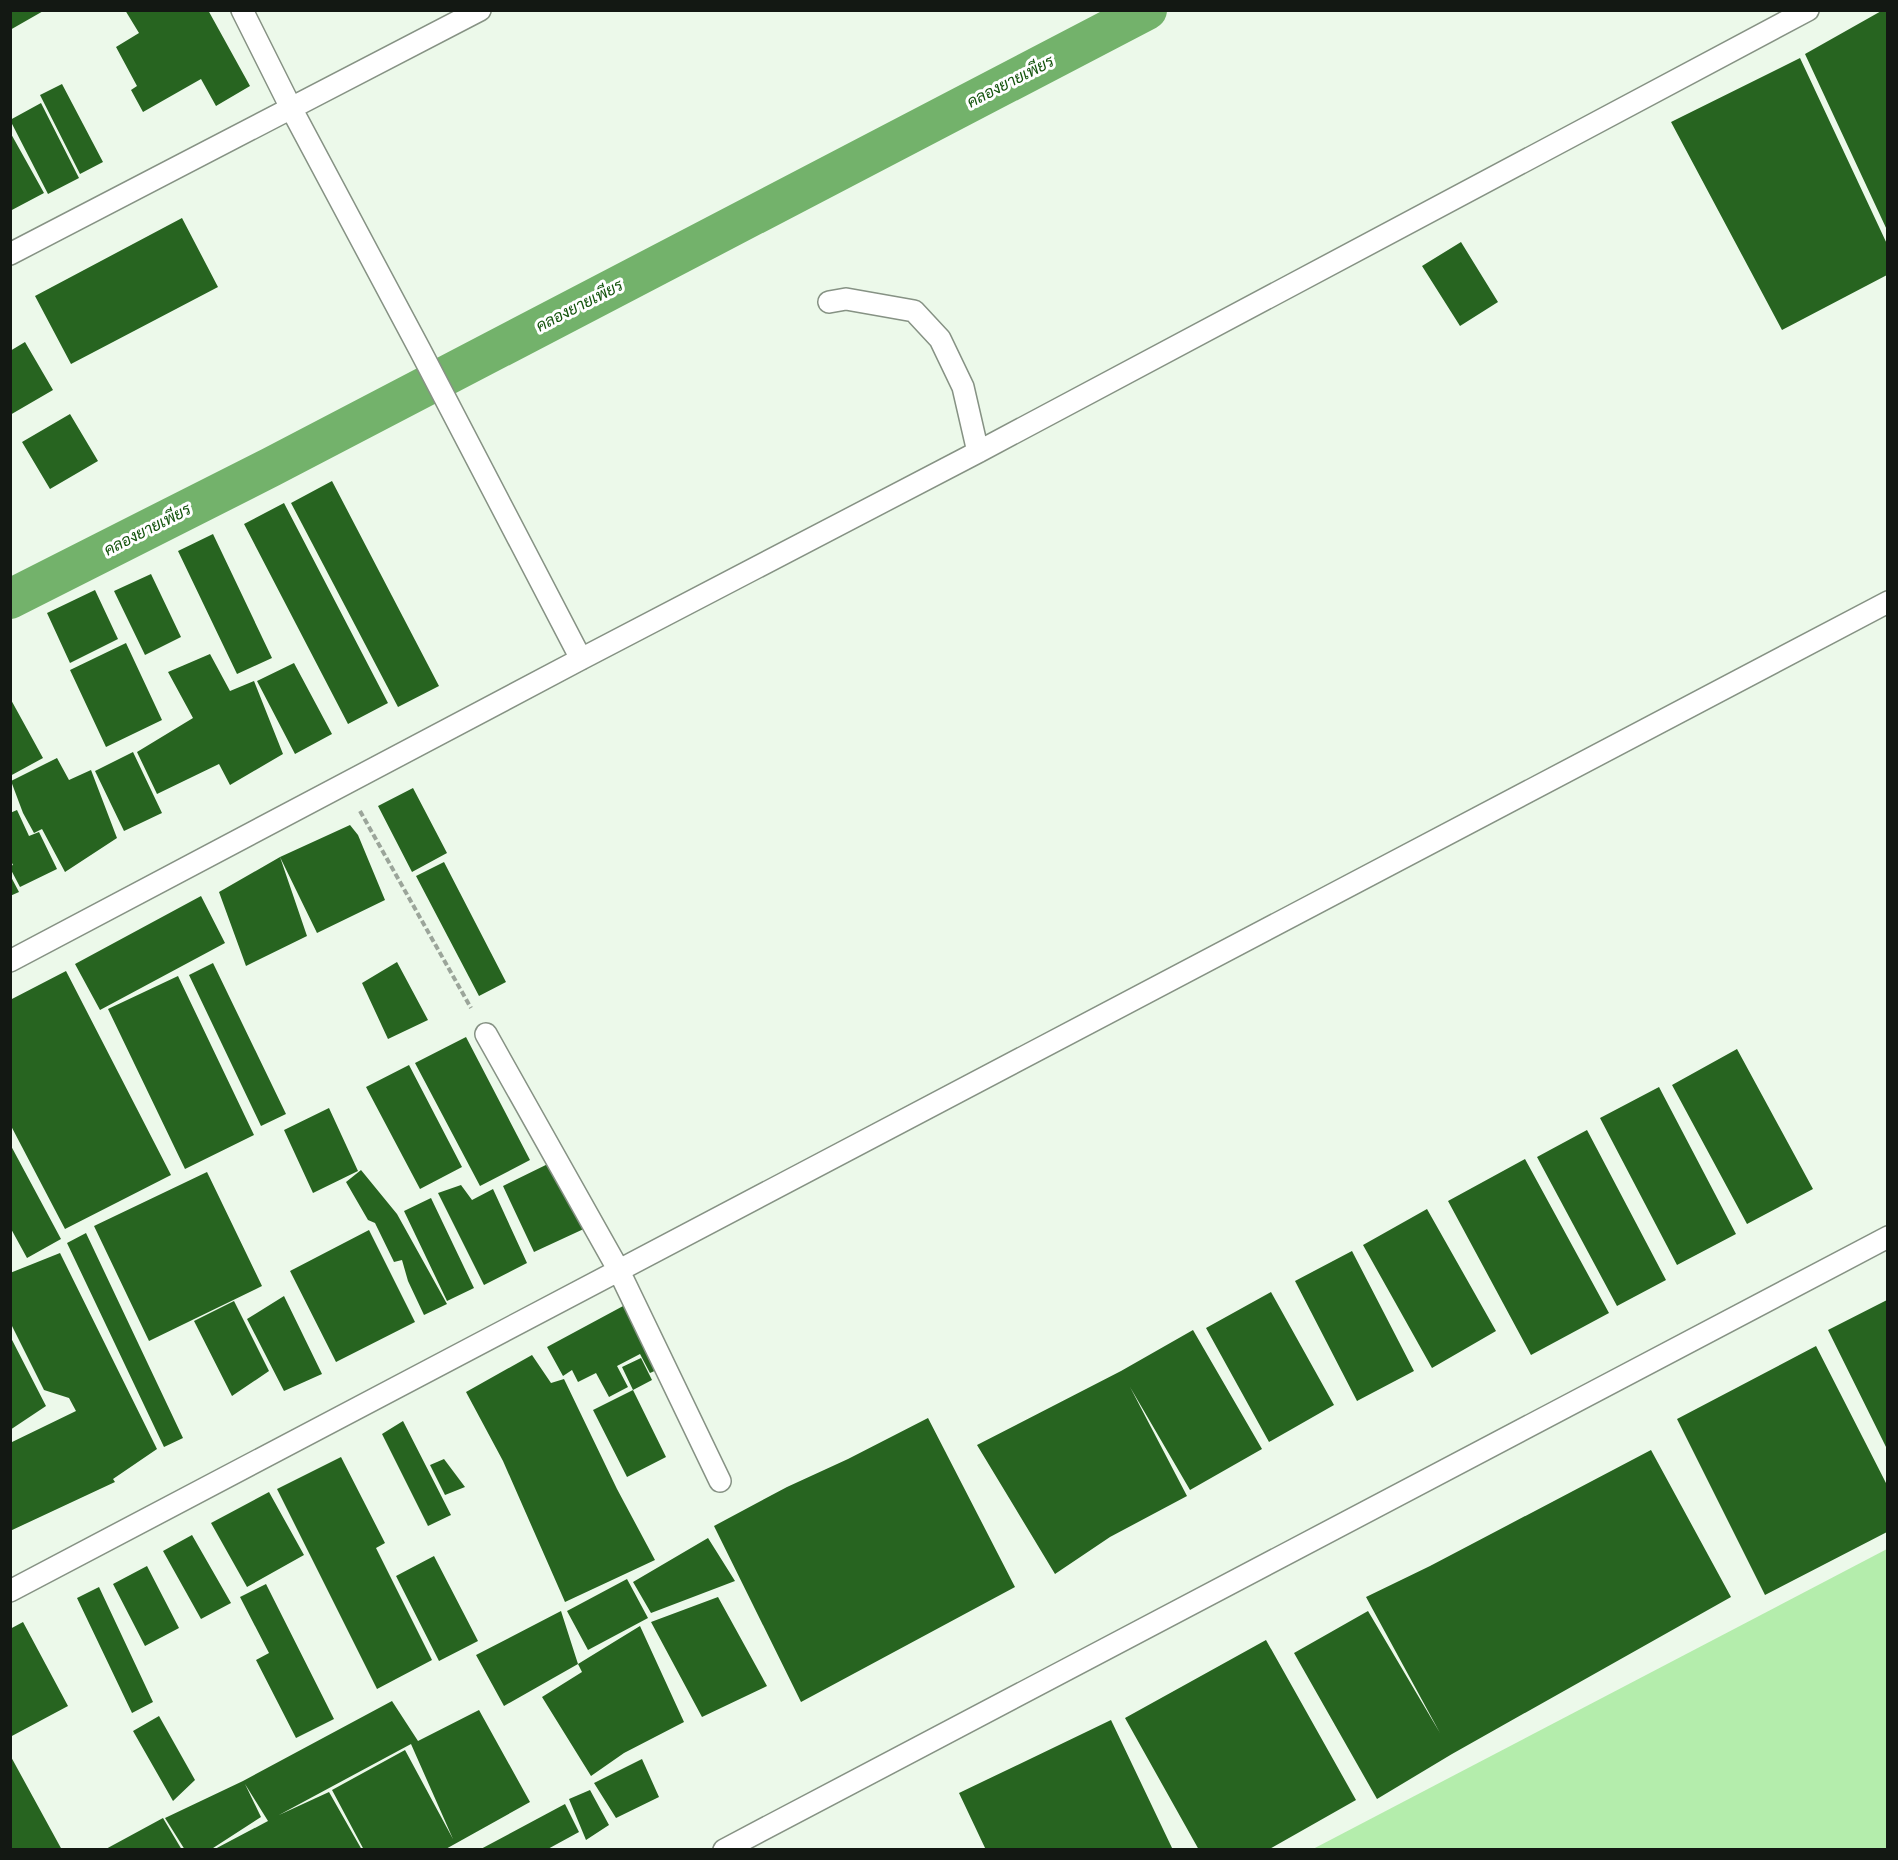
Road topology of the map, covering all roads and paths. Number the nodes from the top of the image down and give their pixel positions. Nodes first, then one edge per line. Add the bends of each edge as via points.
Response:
1 (242, 10) edge
2 (480, 10) edge
3 (1808, 10) edge
4 (291, 108) junction
5 (10, 254) edge
6 (829, 302) dead end
7 (978, 452) junction
8 (1887, 602) edge
9 (580, 659) junction
10 (345, 784) junction
11 (10, 961) edge
12 (486, 1034) joint
13 (1887, 1237) edge
14 (618, 1269) junction
15 (720, 1480) dead end
16 (10, 1591) edge
17 (724, 1850) edge

1 - 4 lane
2 - 4 lane
3 - 7 lane
4 - 5 lane
4 - 9 lane
6 - 7 lane via 846,299 915,311 940,339 963,387
7 - 9 lane
8 - 14 lane
9 - 10 lane
10 - 11 lane
10 - 12 path
12 - 14 lane
13 - 17 lane
14 - 15 lane
14 - 16 lane

